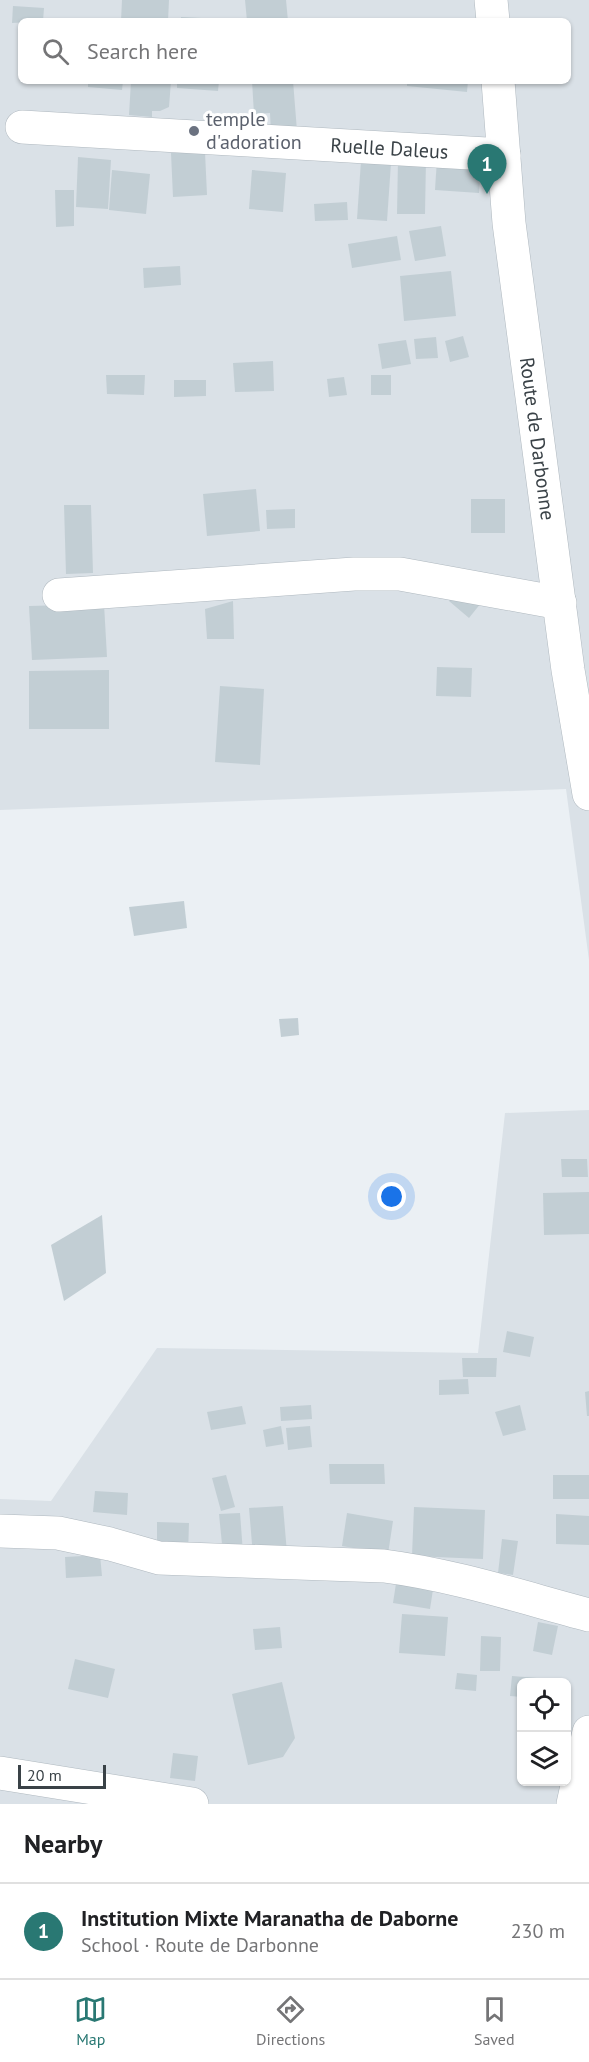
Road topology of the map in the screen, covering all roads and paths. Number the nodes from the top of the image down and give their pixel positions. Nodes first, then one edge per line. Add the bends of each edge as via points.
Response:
1 (491, 0) edge
2 (493, 18) edge
3 (498, 84) edge
4 (22, 128) dead end
5 (504, 155) junction
6 (59, 594) dead end
7 (560, 603) junction
8 (589, 794) edge
9 (0, 1531) edge
10 (589, 1615) edge
11 (589, 1732) edge
12 (0, 1773) edge
13 (192, 1804) edge
14 (573, 1804) edge

1 - 2 street
3 - 5 street, Route de Darbonne
4 - 5 street, Ruelle Daleus
5 - 7 street, Route de Darbonne via 509,223
6 - 7 street via 400,574
7 - 8 street, Route de Darbonne
9 - 10 street via 58,1533 159,1558 414,1570
11 - 14 street
12 - 13 street

